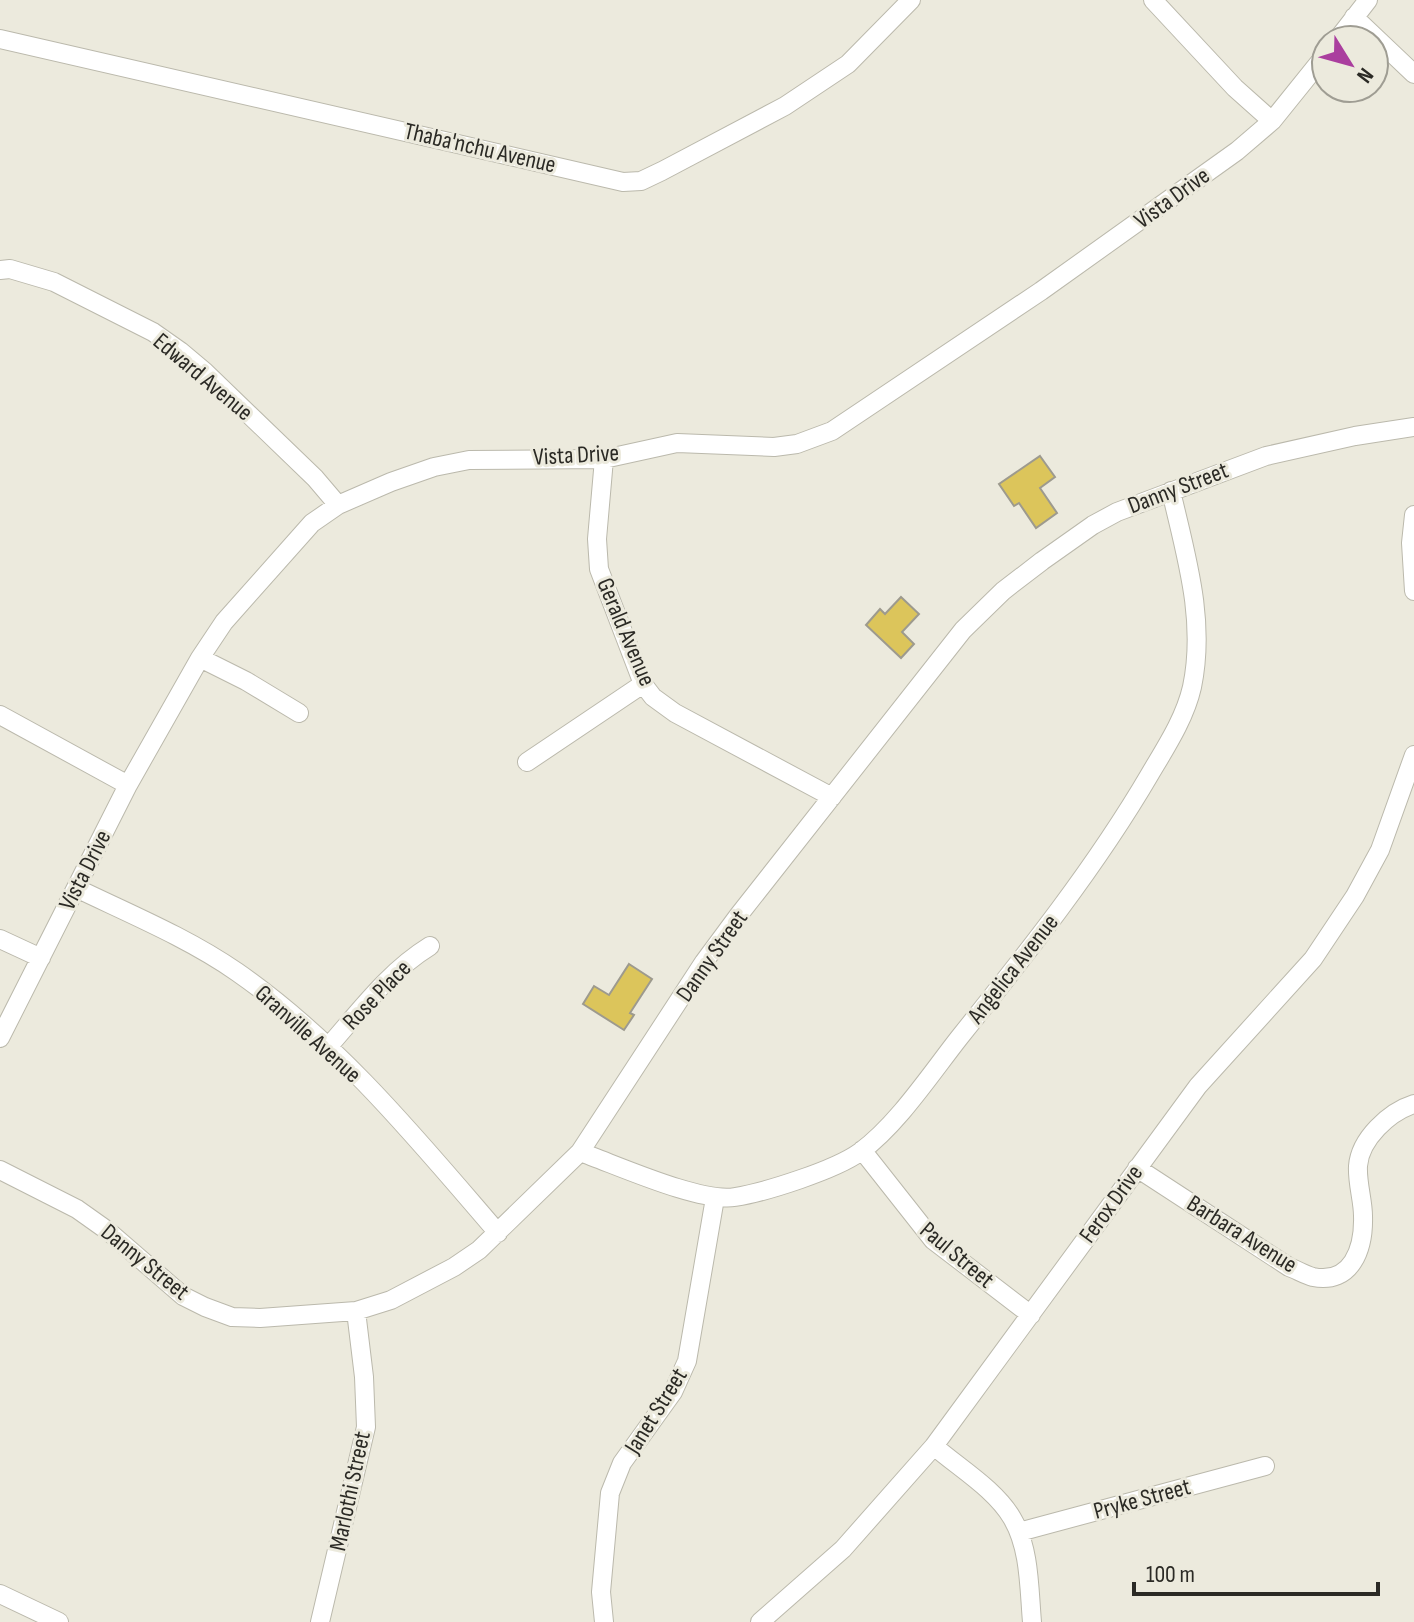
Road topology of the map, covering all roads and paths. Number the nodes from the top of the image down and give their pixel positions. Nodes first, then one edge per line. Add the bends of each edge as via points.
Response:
1 (911, 0) edge
2 (1153, 0) edge
3 (1368, 0) edge
4 (1354, 17) junction
5 (1349, 24) edge
6 (0, 39) edge
7 (1310, 74) edge
8 (1414, 74) edge
9 (1272, 121) junction
10 (0, 270) edge
11 (1414, 427) edge
12 (604, 459) junction
13 (1171, 491) junction
14 (338, 505) junction
15 (1414, 515) edge
16 (1414, 591) edge
17 (200, 658) junction
18 (643, 684) junction
19 (299, 713) dead end
20 (0, 715) edge
21 (1414, 755) edge
22 (527, 762) dead end
23 (128, 785) junction
24 (832, 797) junction
25 (76, 888) junction
26 (0, 939) edge
27 (430, 946) dead end
28 (41, 958) junction
29 (0, 1038) edge
30 (328, 1047) junction
31 (1414, 1104) edge
32 (862, 1150) junction
33 (580, 1152) junction
34 (1137, 1168) junction
35 (0, 1170) edge
36 (715, 1198) junction
37 (498, 1233) junction
38 (356, 1311) junction
39 (1031, 1315) junction
40 (934, 1446) junction
41 (1265, 1466) dead end
42 (1019, 1532) junction
43 (0, 1594) edge
44 (59, 1622) edge
45 (320, 1622) edge
46 (604, 1622) edge
47 (760, 1622) edge
48 (1032, 1622) edge

1 - 6 street, Thaba'nchu Avenue via 848,64 785,106 652,176 623,182
2 - 9 street
3 - 4 street
4 - 5 street
4 - 8 street
7 - 9 street, Vista Drive
9 - 12 street, Vista Drive via 1156,211 832,431 774,447 677,443
10 - 14 street, Edward Avenue via 54,282 153,332 205,372
11 - 13 street, Danny Street via 1266,456
12 - 14 street, Vista Drive via 469,460 434,467
12 - 18 street, Gerald Avenue via 599,569
13 - 24 street, Danny Street via 1093,525 1003,591 963,630
13 - 32 street, Angelica Avenue via 1197,620 1197,657 1180,720 1091,867 935,1068
14 - 17 street, Vista Drive via 290,547 224,622
15 - 16 street
17 - 19 street
17 - 23 street, Vista Drive
18 - 22 street
18 - 24 street, Gerald Avenue via 653,697 694,724
20 - 23 street
21 - 34 street, Ferox Drive via 1385,839 1331,934 1198,1086
23 - 25 street, Vista Drive
24 - 33 street, Danny Street via 704,962
25 - 28 street, Vista Drive
25 - 30 street, Granville Avenue via 235,970
26 - 28 street
27 - 30 street, Rose Place via 394,973
28 - 29 street, Vista Drive
30 - 37 street, Granville Avenue via 411,1131
31 - 34 street, Barbara Avenue via 1385,1120 1362,1150 1358,1255 1352,1266 1328,1277 1289,1267
32 - 36 street, Angelica Avenue via 805,1177 734,1198
32 - 39 street, Paul Street via 933,1240
33 - 36 street, Angelica Avenue
33 - 37 street, Danny Street
34 - 39 street, Ferox Drive
35 - 38 street, Danny Street via 77,1209 183,1296 205,1307 232,1317 260,1318
36 - 46 street, Janet Street via 687,1361 673,1392 622,1463 610,1493 601,1592
37 - 38 street, Danny Street via 420,1286
38 - 45 street, Marlothi Street via 366,1427
39 - 40 street, Ferox Drive
40 - 42 street via 1003,1505
40 - 47 street, Ferox Drive via 843,1549
41 - 42 street, Pryke Street
42 - 48 street
43 - 44 street

